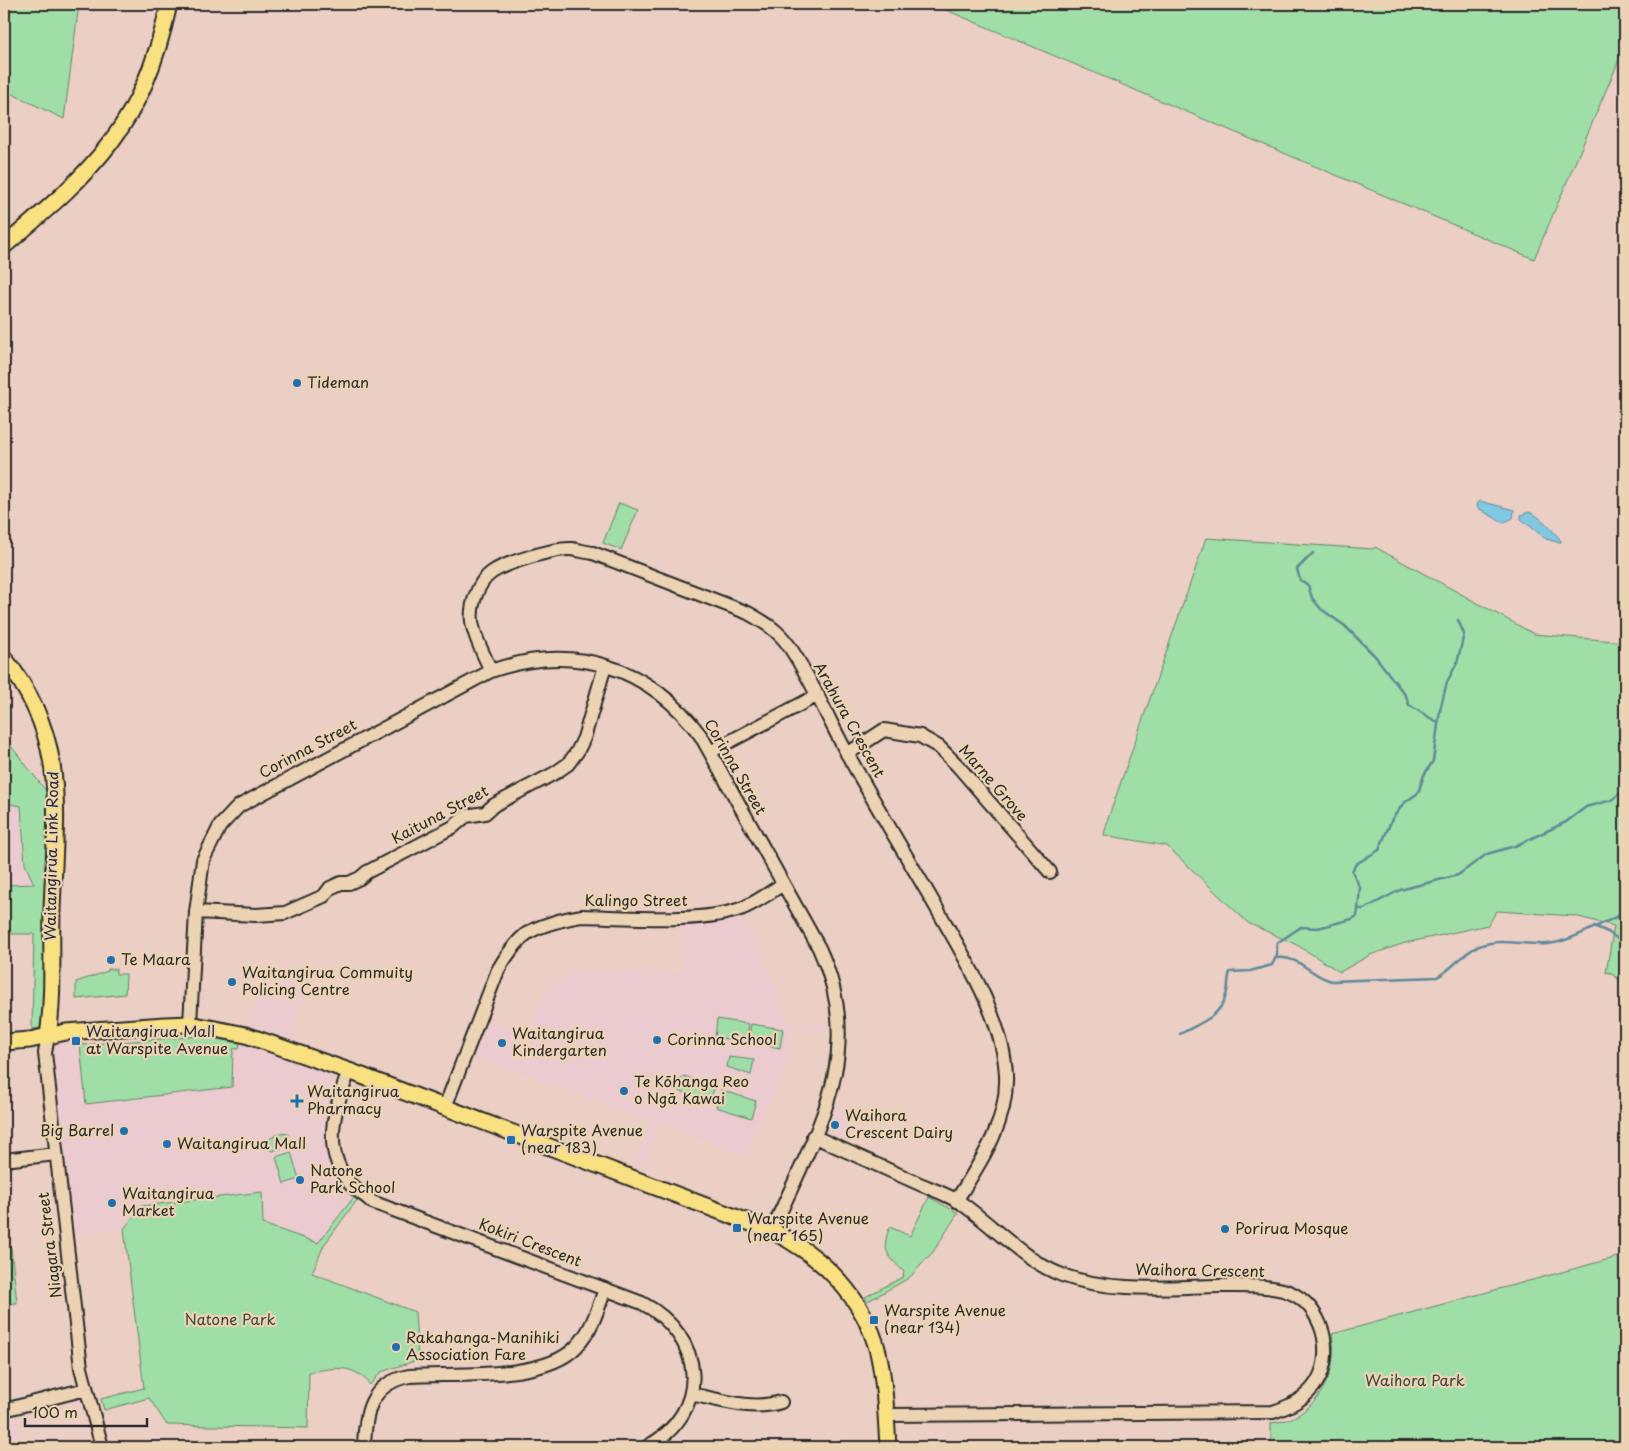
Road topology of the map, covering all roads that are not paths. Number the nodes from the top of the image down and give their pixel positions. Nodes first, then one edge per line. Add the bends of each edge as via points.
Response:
1 (169, 4) edge
2 (4, 246) edge
3 (4, 658) edge
4 (605, 666) junction
5 (491, 671) junction
6 (818, 695) junction
7 (710, 752) junction
8 (848, 754) junction
9 (1050, 872) dead end
10 (783, 884) junction
11 (196, 912) junction
12 (190, 1024) junction
13 (48, 1036) junction
14 (4, 1042) edge
15 (349, 1071) junction
16 (445, 1107) junction
17 (813, 1136) junction
18 (56, 1154) junction
19 (4, 1160) edge
20 (956, 1200) junction
21 (772, 1231) junction
22 (605, 1289) junction
23 (86, 1389) junction
24 (691, 1394) junction
25 (781, 1402) dead end
26 (4, 1410) edge
27 (886, 1415) junction
28 (102, 1447) edge
29 (364, 1447) edge
30 (647, 1447) edge
31 (888, 1447) edge

1 - 2 main road via 151,71 115,138 72,187
3 - 13 main road, Waitangirua Link Road via 35,704 54,766 56,807
4 - 5 street, Corinna Street via 554,658 526,661
4 - 7 street, Corinna Street via 662,694 690,722
4 - 11 street, Kaituna Street via 577,752 555,773 485,813 466,816 360,878 330,888 324,896 296,909 272,915
5 - 6 street, Arahura Crescent via 472,622 479,587 491,573 509,565 570,549 593,553 769,624 788,645
5 - 11 street, Corinna Street via 239,806 220,826 207,849 199,876
6 - 7 street
6 - 8 street, Arahura Crescent
7 - 10 street, Corinna Street
8 - 9 street, Marne Grove via 884,730 920,736 957,765
8 - 20 street, Arahura Crescent via 953,937 986,1002 999,1036 1007,1077 1002,1116 986,1155
10 - 16 street, Kalingo Street via 745,907 721,915 582,916 526,934 498,970
10 - 17 street, Corinna Street via 828,967 837,1000 840,1050 836,1077
11 - 12 street, Corinna Street
12 - 13 main road
12 - 15 main road via 246,1035
13 - 14 main road
13 - 18 street, Niagara Street via 46,1054
15 - 16 main road
15 - 22 street, Kokiri Crescent via 334,1113 332,1130 336,1156 352,1185 372,1202
16 - 21 main road
17 - 20 street, Waihora Crescent
17 - 21 street, Corinna Street
18 - 19 street
18 - 23 street, Niagara Street via 78,1348
20 - 27 street, Waihora Crescent via 1037,1262 1060,1275 1086,1283 1115,1287 1262,1287 1290,1293 1306,1304 1317,1318 1325,1341 1323,1369 1315,1384 1297,1402 1268,1412
21 - 27 main road via 792,1241 821,1263 857,1305 877,1349
22 - 24 street, Kokiri Crescent via 656,1310 677,1330 689,1352
22 - 29 street via 584,1338 570,1354 552,1364 522,1370 409,1376 383,1387 374,1395 364,1430
23 - 26 street
23 - 28 street, Niagara Street
24 - 25 street via 750,1405
24 - 30 street, Kokiri Crescent via 677,1423
27 - 31 main road

